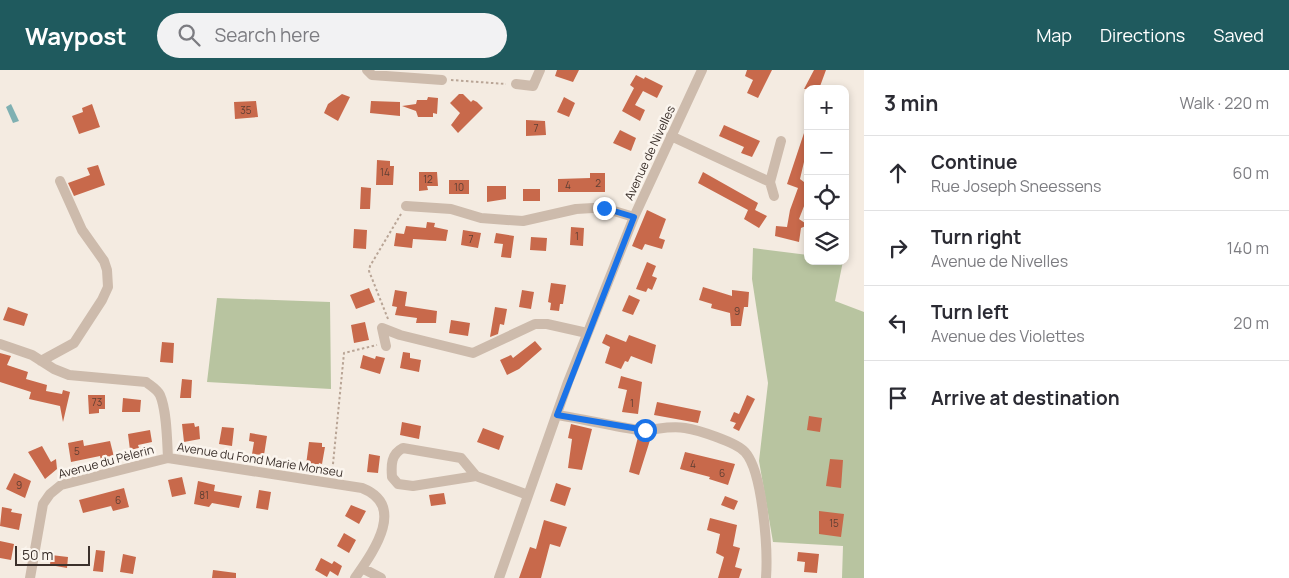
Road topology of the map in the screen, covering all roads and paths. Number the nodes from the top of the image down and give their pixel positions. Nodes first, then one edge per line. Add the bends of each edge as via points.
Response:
1 (367, 70) edge
2 (540, 70) edge
3 (702, 70) edge
4 (442, 80) joint
5 (516, 84) joint
6 (671, 136) junction
7 (781, 142) dead end
8 (60, 181) dead end
9 (770, 182) junction
10 (774, 196) dead end
11 (406, 206) joint
12 (634, 217) junction
13 (394, 332) junction
14 (587, 333) junction
15 (0, 344) edge
16 (386, 346) joint
17 (41, 361) junction
18 (557, 415) junction
19 (168, 458) junction
20 (466, 463) junction
21 (476, 476) junction
22 (462, 479) junction
23 (331, 484) junction
24 (528, 495) junction
25 (362, 568) junction
26 (30, 578) edge
27 (355, 578) edge
28 (380, 578) edge
29 (499, 578) edge
30 (766, 578) edge

1 - 4 street via 372,75
2 - 5 street via 533,86
3 - 6 street, Avenue de Nivelles
4 - 5 path
6 - 9 street
6 - 12 street, Avenue de Nivelles
7 - 9 street
8 - 17 street via 82,230 104,261 109,279 102,300 74,343
9 - 10 street
11 - 12 street via 451,209 476,217 507,220 593,208
11 - 13 path via 369,271
12 - 14 street, Avenue de Nivelles
13 - 14 street via 473,353 535,324
13 - 16 street via 382,328
14 - 18 street, Avenue de Nivelles
15 - 17 street, Avenue du Fond Marie Monseu
16 - 23 path via 376,345 344,353
17 - 19 street, Avenue du Fond Marie Monseu via 69,375 146,382 155,388 160,396
18 - 24 street, Avenue de Nivelles
18 - 30 street via 642,430 688,429 743,450 751,461 763,514
19 - 23 street, Avenue du Fond Marie Monseu
19 - 26 street, Avenue du Pèlerin via 61,485 50,494 43,504
20 - 21 street
20 - 22 street
20 - 22 street via 454,456 407,448 394,454 392,477 398,484 413,486
21 - 22 street
21 - 24 street
23 - 25 street, Avenue du Fond Marie Monseu via 362,488 371,492 383,506 385,524
24 - 29 street, Avenue de Nivelles
25 - 27 street
25 - 28 street

